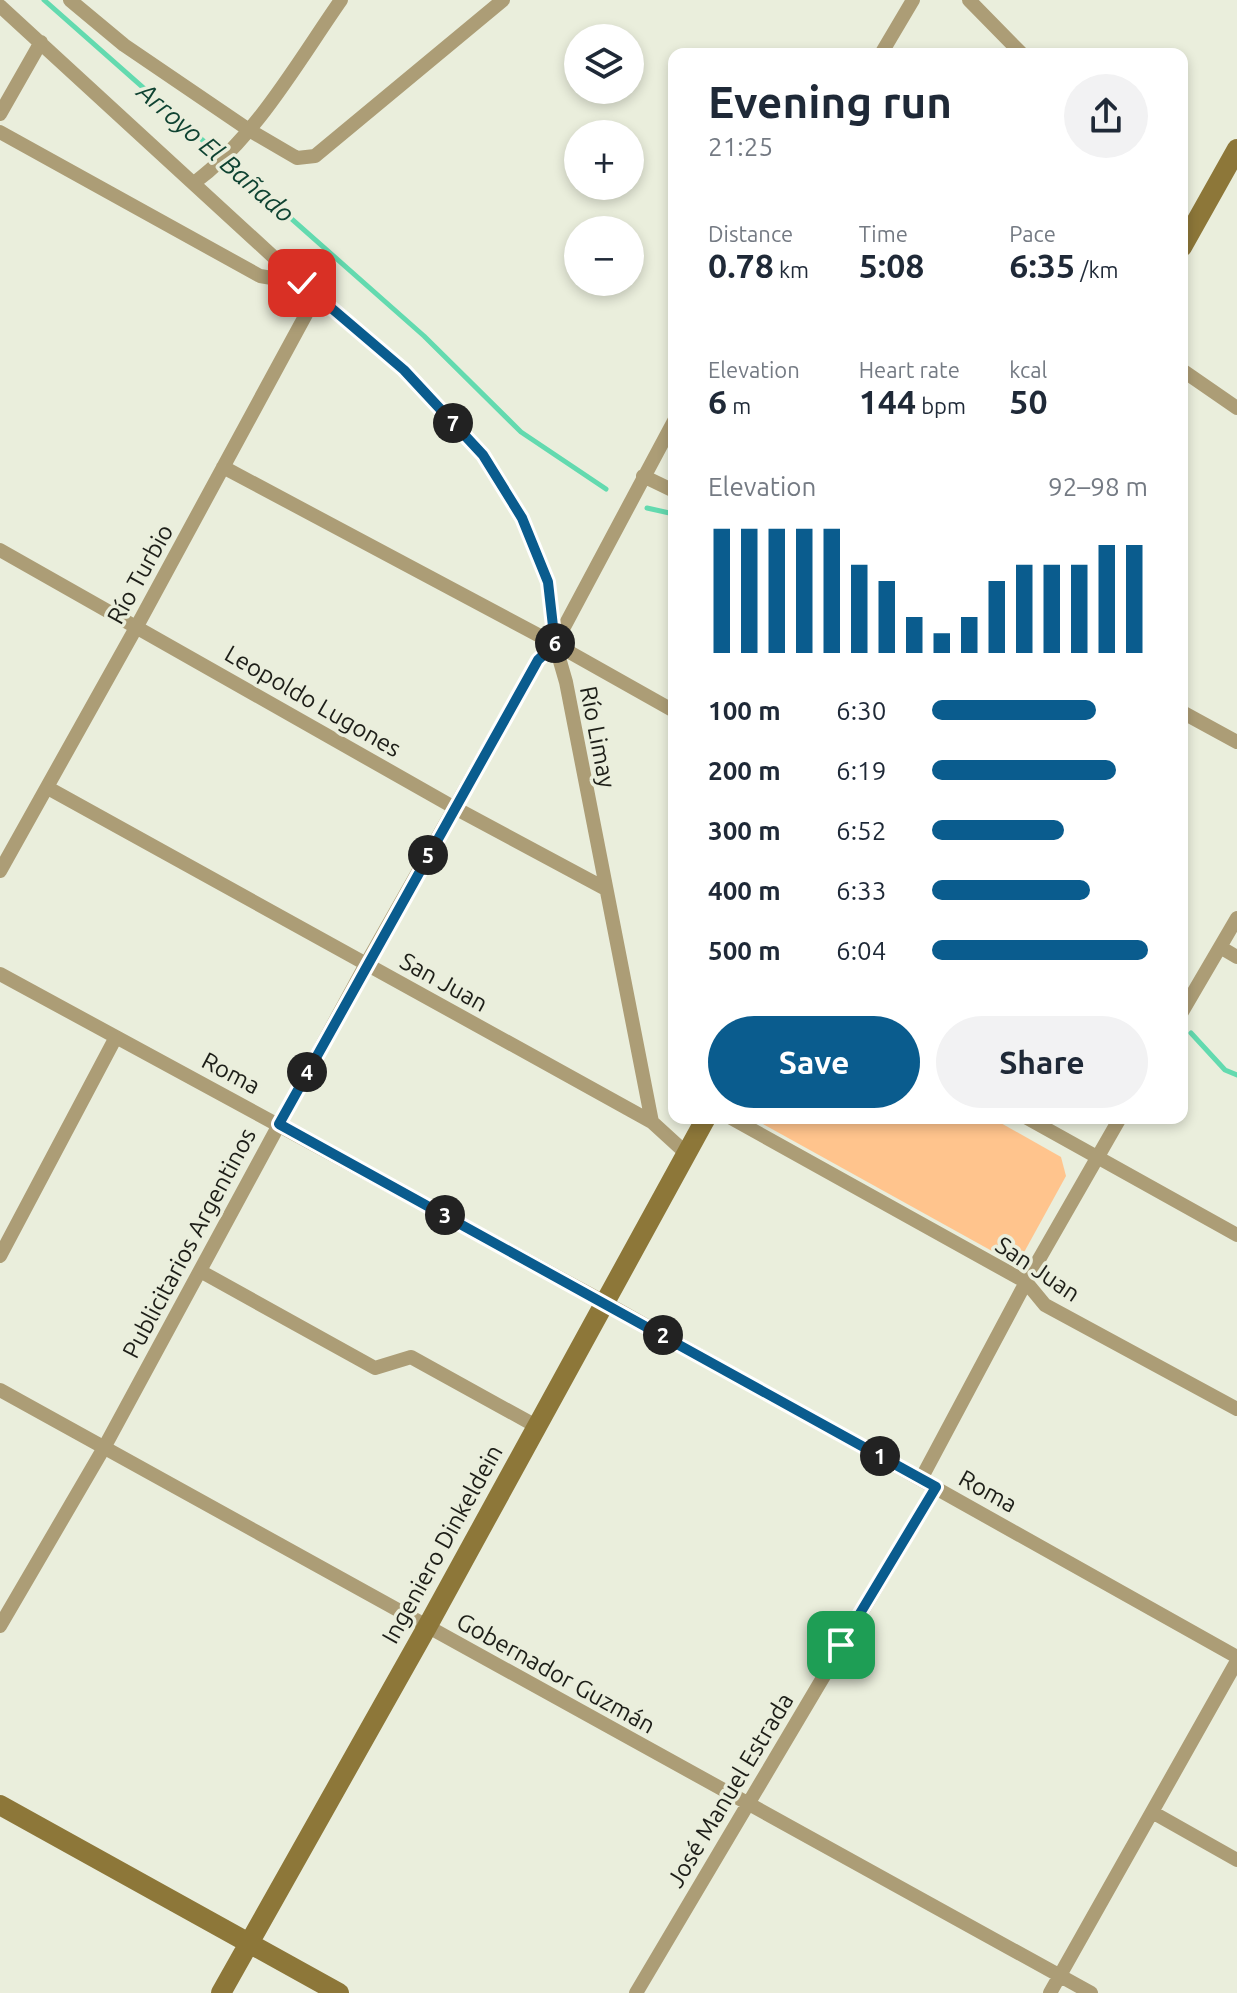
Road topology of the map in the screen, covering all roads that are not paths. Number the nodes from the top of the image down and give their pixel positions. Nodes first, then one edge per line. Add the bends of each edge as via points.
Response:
1 (70, 0) edge
2 (341, 0) edge
3 (503, 0) edge
4 (913, 0) edge
5 (969, 0) edge
6 (0, 6) edge
7 (41, 42) junction
8 (885, 48) edge
9 (1016, 48) edge
10 (0, 114) edge
11 (249, 130) junction
12 (0, 132) edge
13 (1237, 149) edge
14 (194, 183) junction
15 (1188, 226) edge
16 (302, 283) junction
17 (316, 296) junction
18 (1188, 374) edge
19 (1237, 408) edge
20 (668, 432) edge
21 (223, 467) junction
22 (643, 476) junction
23 (668, 488) edge
24 (0, 550) edge
25 (137, 626) junction
26 (555, 644) junction
27 (668, 708) edge
28 (1188, 715) edge
29 (1237, 742) edge
30 (48, 788) junction
31 (455, 808) junction
32 (0, 871) edge
33 (604, 888) junction
34 (1237, 918) edge
35 (1220, 947) junction
36 (1237, 957) edge
37 (366, 964) junction
38 (0, 974) edge
39 (1188, 1002) edge
40 (116, 1037) junction
41 (652, 1122) junction
42 (279, 1124) junction
43 (703, 1124) edge
44 (742, 1124) edge
45 (1038, 1124) edge
46 (1116, 1124) edge
47 (687, 1154) junction
48 (1097, 1157) junction
49 (1237, 1235) edge
50 (0, 1256) edge
51 (200, 1271) junction
52 (1026, 1282) junction
53 (604, 1302) junction
54 (0, 1390) edge
55 (1237, 1409) edge
56 (536, 1426) junction
57 (105, 1446) junction
58 (921, 1479) junction
59 (936, 1487) junction
60 (0, 1626) edge
61 (427, 1627) junction
62 (1237, 1659) edge
63 (746, 1803) junction
64 (0, 1805) edge
65 (1152, 1812) junction
66 (1237, 1860) edge
67 (249, 1943) junction
68 (1060, 1975) junction
69 (221, 1993) edge
70 (339, 1993) edge
71 (636, 1993) edge
72 (1050, 1993) edge
73 (1091, 1993) edge

1 - 11 street via 124,45
2 - 11 street
3 - 11 street via 315,156 297,158
4 - 8 street
5 - 9 street
6 - 7 street, Río Limay
7 - 10 street
7 - 14 street, Río Limay
11 - 14 street
12 - 16 street via 260,276
13 - 15 main road
14 - 16 street, Río Limay
16 - 17 street, Río Limay
17 - 21 street, Río Turbio
17 - 26 street, Río Limay via 404,370 483,455 522,518 548,582
18 - 19 street
20 - 22 street, Publicitarios Argentinos
21 - 25 street, Río Turbio
21 - 26 street
22 - 23 street
22 - 26 street, Publicitarios Argentinos
24 - 25 street, Leopoldo Lugones
25 - 30 street, Río Turbio
25 - 31 street, Leopoldo Lugones
26 - 27 street
26 - 31 street, Publicitarios Argentinos via 538,660
26 - 33 street, Río Limay
28 - 29 street
30 - 32 street, Río Turbio
30 - 37 street, San Juan
31 - 33 street, Leopoldo Lugones
31 - 37 street, Publicitarios Argentinos
33 - 41 street, Río Limay
34 - 35 street
35 - 36 street
35 - 39 street
37 - 41 street, San Juan
37 - 42 street, Publicitarios Argentinos
38 - 40 street, Roma
40 - 42 street, Roma
40 - 50 street
41 - 47 street, San Juan
42 - 51 street, Publicitarios Argentinos
42 - 53 street, Roma
43 - 47 main road, Ingeniero Dinkeldein
44 - 52 street, San Juan
45 - 48 street
46 - 48 street
47 - 53 main road, Ingeniero Dinkeldein
48 - 49 street
48 - 52 street
51 - 56 street via 375,1368 411,1357
51 - 57 street, Publicitarios Argentinos
52 - 55 street, San Juan via 1045,1305
52 - 58 street
53 - 56 main road, Ingeniero Dinkeldein
53 - 58 street, Roma
54 - 57 street, Gobernador Guzmán
56 - 61 main road, Ingeniero Dinkeldein
57 - 60 street, Publicitarios Argentinos
57 - 61 street, Gobernador Guzmán
58 - 59 street, Roma
59 - 62 street, Roma
59 - 63 street, José Manuel Estrada
61 - 63 street, Gobernador Guzmán
61 - 67 main road, Ingeniero Dinkeldein
62 - 65 street
63 - 68 street, Gobernador Guzmán
63 - 71 street, José Manuel Estrada
64 - 67 main road
65 - 66 street
65 - 68 street
67 - 69 main road, Ingeniero Dinkeldein
67 - 70 main road
68 - 72 street
68 - 73 street, Gobernador Guzmán

